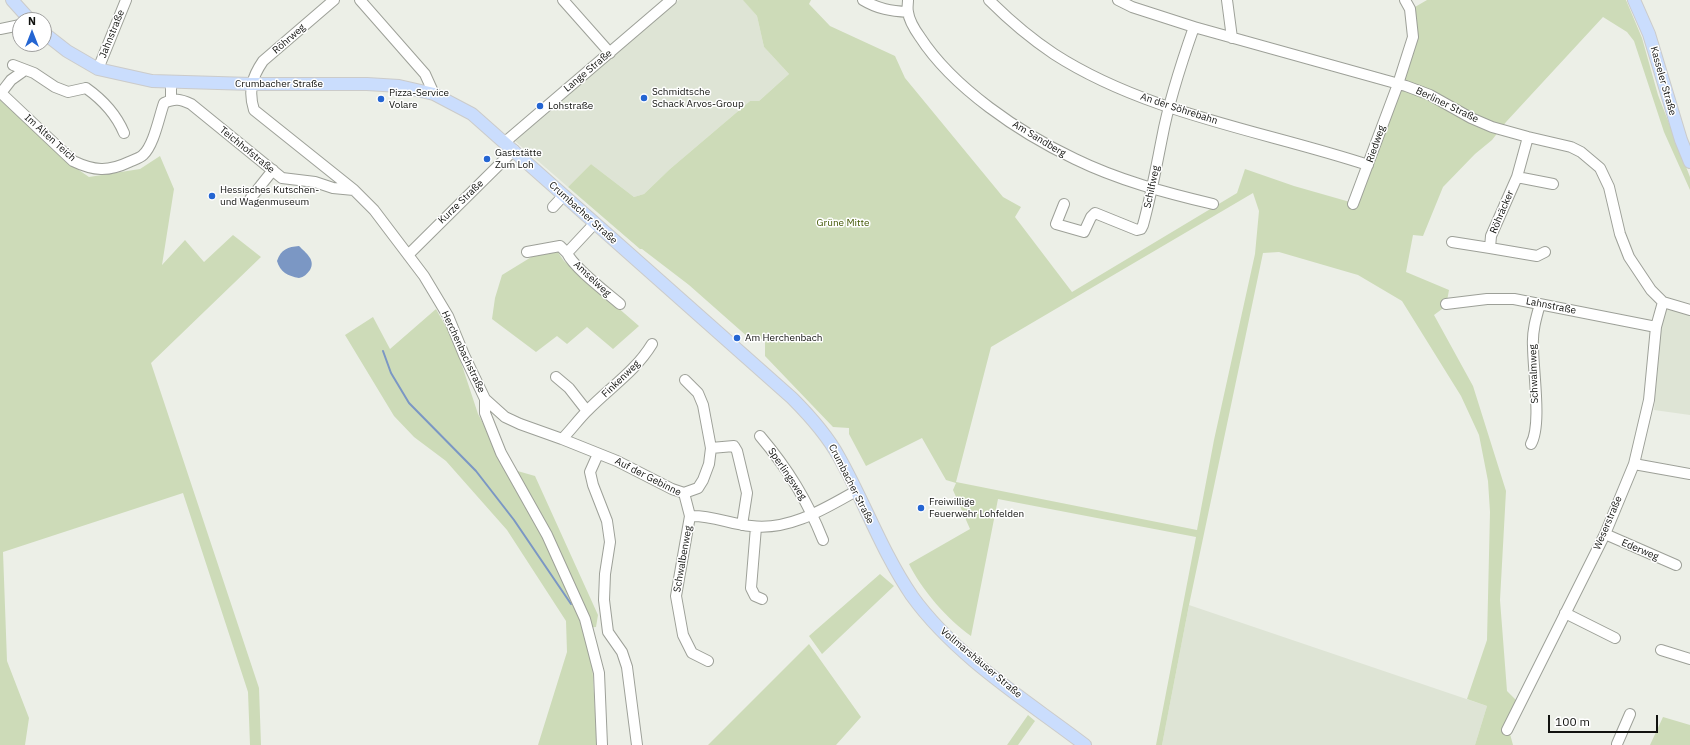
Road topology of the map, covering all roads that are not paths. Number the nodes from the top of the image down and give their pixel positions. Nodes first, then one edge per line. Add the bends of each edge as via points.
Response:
1 (12, 0) edge
2 (126, 0) edge
3 (334, 0) edge
4 (360, 0) edge
5 (562, 0) edge
6 (671, 0) edge
7 (863, 0) edge
8 (908, 0) edge
9 (989, 0) edge
10 (1118, 0) edge
11 (1406, 0) edge
12 (1634, 0) edge
13 (1227, 1) edge
14 (20, 12) edge
15 (908, 12) junction
16 (12, 25) edge
17 (1194, 27) junction
18 (0, 29) edge
19 (1232, 38) junction
20 (52, 39) edge
21 (610, 53) junction
22 (13, 65) dead end
23 (98, 69) junction
24 (24, 70) junction
25 (171, 82) junction
26 (251, 84) junction
27 (1398, 84) junction
28 (0, 92) edge
29 (434, 94) junction
30 (171, 100) junction
31 (1169, 107) junction
32 (124, 133) dead end
33 (1528, 138) junction
34 (505, 142) junction
35 (514, 150) junction
36 (1690, 162) edge
37 (1368, 165) junction
38 (273, 170) junction
39 (1517, 177) junction
40 (1552, 184) dead end
41 (354, 190) junction
42 (1153, 190) junction
43 (564, 195) junction
44 (250, 199) dead end
45 (1064, 204) dead end
46 (1213, 204) dead end
47 (1353, 204) dead end
48 (553, 207) dead end
49 (594, 223) junction
50 (1452, 242) dead end
51 (1490, 248) junction
52 (527, 252) dead end
53 (1545, 252) dead end
54 (567, 253) junction
55 (408, 255) junction
56 (1663, 302) junction
57 (620, 304) dead end
58 (1446, 304) dead end
59 (1540, 304) junction
60 (1690, 310) edge
61 (1656, 327) junction
62 (652, 344) dead end
63 (556, 377) dead end
64 (685, 380) dead end
65 (485, 399) junction
66 (587, 411) junction
67 (760, 436) dead end
68 (562, 439) junction
69 (1531, 444) dead end
70 (711, 448) junction
71 (598, 454) junction
72 (1634, 464) junction
73 (1690, 474) edge
74 (856, 490) junction
75 (684, 493) junction
76 (813, 514) junction
77 (690, 516) junction
78 (742, 525) junction
79 (756, 526) junction
80 (1605, 534) junction
81 (823, 540) dead end
82 (892, 565) joint
83 (1676, 565) dead end
84 (762, 599) dead end
85 (1565, 613) junction
86 (1614, 638) dead end
87 (1661, 650) dead end
88 (1690, 659) edge
89 (708, 662) dead end
90 (1630, 714) dead end
91 (1507, 730) dead end
92 (602, 745) edge
93 (637, 745) edge
94 (1086, 745) edge
95 (1618, 745) edge

1 - 14 main road
2 - 23 street, Jahnstraße
3 - 26 street, Röhrweg via 263,61
4 - 29 street via 424,74
5 - 21 street
6 - 21 street, Lange Straße
7 - 15 street via 872,6 890,11
8 - 15 street, Am Sandberg
9 - 31 street, An der Söhrebahn via 1016,26 1055,54 1122,89
10 - 17 street, Berliner Straße
11 - 27 street, Riedweg via 1410,9 1413,37
12 - 36 main road, Kasseler Straße via 1649,34
13 - 19 street
15 - 42 street, Am Sandberg via 917,33 949,74 987,105 1022,129 1076,160
16 - 18 street
17 - 19 street, Berliner Straße
17 - 31 street, Schilfweg
19 - 27 street, Berliner Straße
20 - 23 main road, Crumbacher Straße via 67,51
21 - 34 street, Lange Straße
22 - 24 street
23 - 25 main road, Crumbacher Straße via 135,78
24 - 28 street
24 - 32 street via 68,92 87,83 117,117
25 - 26 main road, Crumbacher Straße
25 - 30 street
26 - 29 main road, Crumbacher Straße via 367,84 399,86
26 - 41 street, Herchenbachstraße via 254,110
27 - 33 street, Berliner Straße via 1430,95 1492,127
27 - 37 street, Riedweg
28 - 30 street, Im Alten Teich via 73,161 88,168 102,170 117,168 143,155 164,103
29 - 34 main road, Crumbacher Straße via 472,114
30 - 38 street, Teichhofstraße via 180,99 190,104
31 - 37 street, An der Söhrebahn
31 - 42 street, Schilfweg
33 - 39 street, Röhräcker
33 - 56 street, Berliner Straße via 1571,147 1600,168 1609,187 1620,234 1629,257 1651,290
34 - 35 main road, Crumbacher Straße
35 - 43 main road, Crumbacher Straße
35 - 55 street, Kurze Straße
37 - 47 street, Riedweg
38 - 41 street, Teichhofstraße via 282,178
38 - 44 street
39 - 40 street
39 - 51 street, Röhräcker via 1496,222
41 - 55 street, Herchenbachstraße via 374,210
42 - 45 street, Schilfweg via 1143,225 1137,230 1095,213 1084,232 1056,224
42 - 46 street, Am Sandberg
43 - 48 street
43 - 49 main road, Crumbacher Straße
49 - 54 street, Amselweg
49 - 74 main road, Crumbacher Straße via 792,398 829,440
50 - 51 street, Röhräcker
51 - 53 street, Röhräcker via 1537,256
52 - 54 street, Amselweg via 560,246
54 - 57 street, Amselweg via 577,266
55 - 65 street, Herchenbachstraße via 448,316
56 - 60 street
56 - 61 street, Weserstraße
58 - 59 street, Lahnstraße via 1494,299 1514,299
59 - 61 street, Lahnstraße
59 - 69 street, Schwalmweg via 1533,345 1536,419 1535,437
61 - 72 street, Weserstraße via 1649,400
62 - 66 street, Finkenweg via 634,368
63 - 66 street
64 - 70 street via 698,393 703,405
65 - 68 street via 505,417
65 - 92 street, Herchenbachstraße via 485,413 501,453 547,535 586,620 599,673
66 - 68 street, Finkenweg
67 - 76 street, Sperlingsweg via 779,459
68 - 71 street, Auf der Gebinne
70 - 75 street via 709,464 698,488
70 - 78 street via 734,446 737,451 747,493
71 - 75 street, Auf der Gebinne
71 - 93 street via 590,472 607,521 610,542 604,594 608,632 622,652 627,667
72 - 73 street
72 - 80 street, Weserstraße
74 - 76 street
74 - 82 main road, Crumbacher Straße
75 - 77 street, Auf der Gebinne
76 - 79 street via 796,522
76 - 81 street, Sperlingsweg
77 - 78 street via 701,515
77 - 89 street, Schwalbenweg via 676,596 683,635 692,653
78 - 79 street
79 - 84 street via 751,588 755,596
80 - 83 street, Ederweg
80 - 85 street, Weserstraße
82 - 94 main road, Vollmarshäuser Straße via 938,628 992,675
85 - 86 street
85 - 91 street, Weserstraße
87 - 88 street
90 - 95 street

